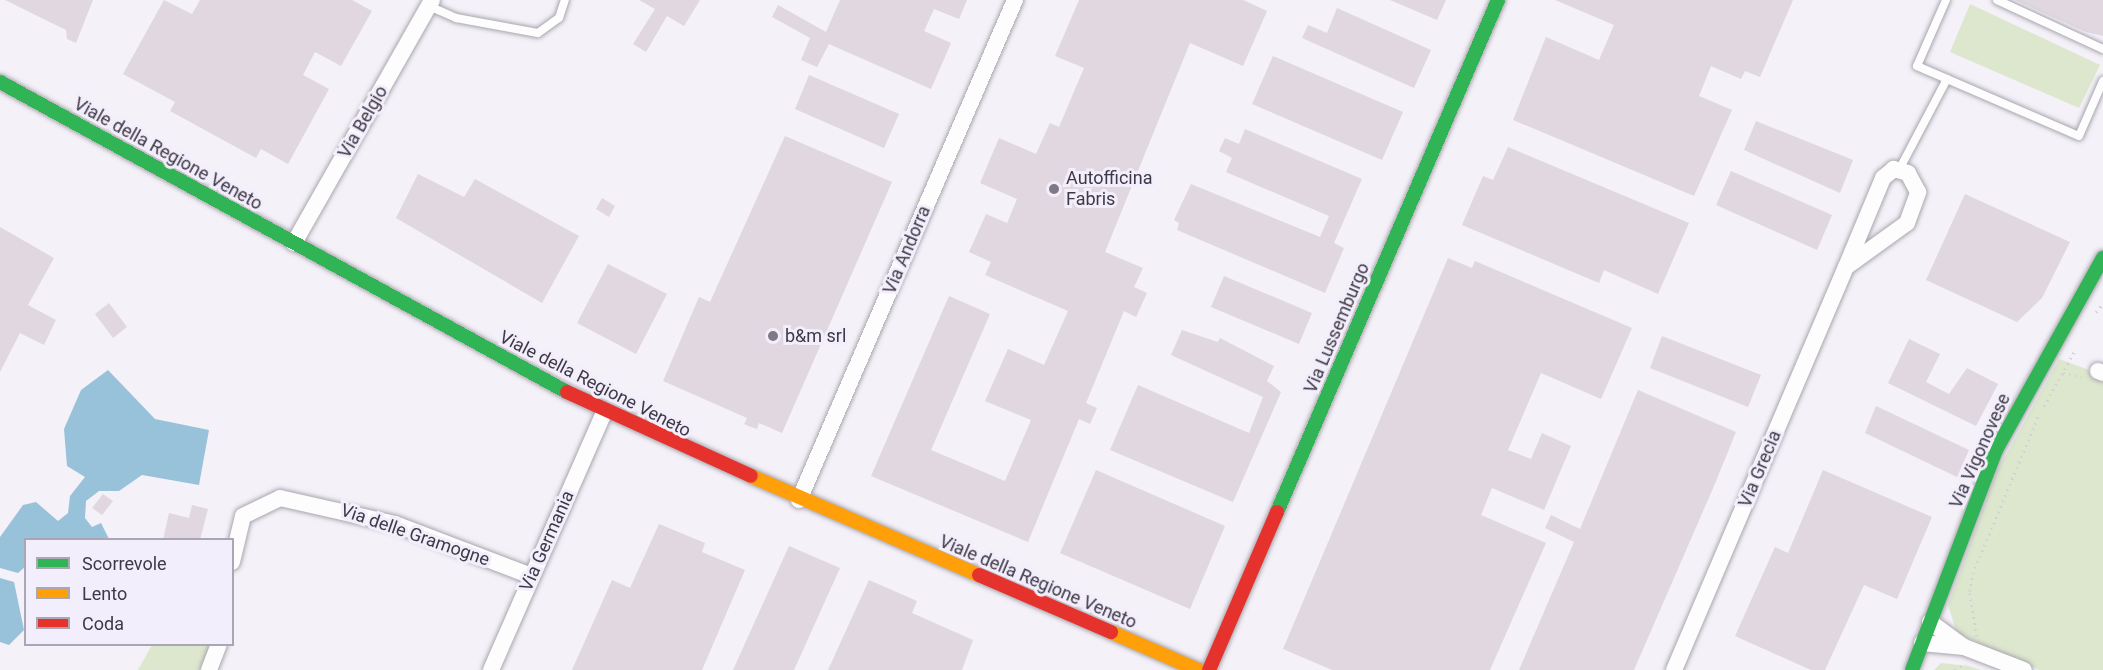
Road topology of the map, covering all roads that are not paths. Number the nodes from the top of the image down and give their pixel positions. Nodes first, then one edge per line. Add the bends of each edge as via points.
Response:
1 (565, 0) edge
2 (1015, 0) edge
3 (1498, 0) edge
4 (1947, 0) edge
5 (1997, 0) edge
6 (431, 3) edge
7 (2103, 49) edge
8 (1947, 79) junction
9 (2103, 81) edge
10 (0, 82) edge
11 (1899, 170) junction
12 (294, 243) junction
13 (2103, 258) edge
14 (1846, 267) junction
15 (603, 412) junction
16 (800, 500) junction
17 (234, 554) edge
18 (531, 576) junction
19 (1930, 622) junction
20 (1922, 643) junction
21 (219, 646) edge
22 (1970, 649) junction
23 (209, 670) edge
24 (491, 670) edge
25 (1198, 670) edge
26 (1209, 670) edge
27 (1674, 670) edge
28 (1912, 670) edge
29 (2024, 670) edge

1 - 6 lane via 560,18 538,33 456,18
2 - 16 street, Via Andorra
3 - 26 street, Via Lussemburgo
4 - 8 lane via 1917,66
5 - 7 lane
6 - 12 street, Via Belgio
8 - 9 lane via 2079,136
8 - 11 lane
10 - 12 street, Viale della Regione Veneto
11 - 14 street, Via Grecia via 1883,178
11 - 14 street via 1908,173 1918,192 1907,223
12 - 15 street, Viale della Regione Veneto
13 - 19 street, Via Vigonovese via 1996,450
14 - 27 street, Via Grecia
15 - 16 street, Viale della Regione Veneto
15 - 18 street, Via Germania
16 - 25 street, Viale della Regione Veneto
17 - 18 street, Via delle Gramogne via 243,516 280,498 395,524
18 - 24 street, Via Germania
19 - 20 street, Via Vigonovese
19 - 22 street
20 - 22 street
20 - 28 street, Via Vigonovese
21 - 23 street
22 - 29 street

